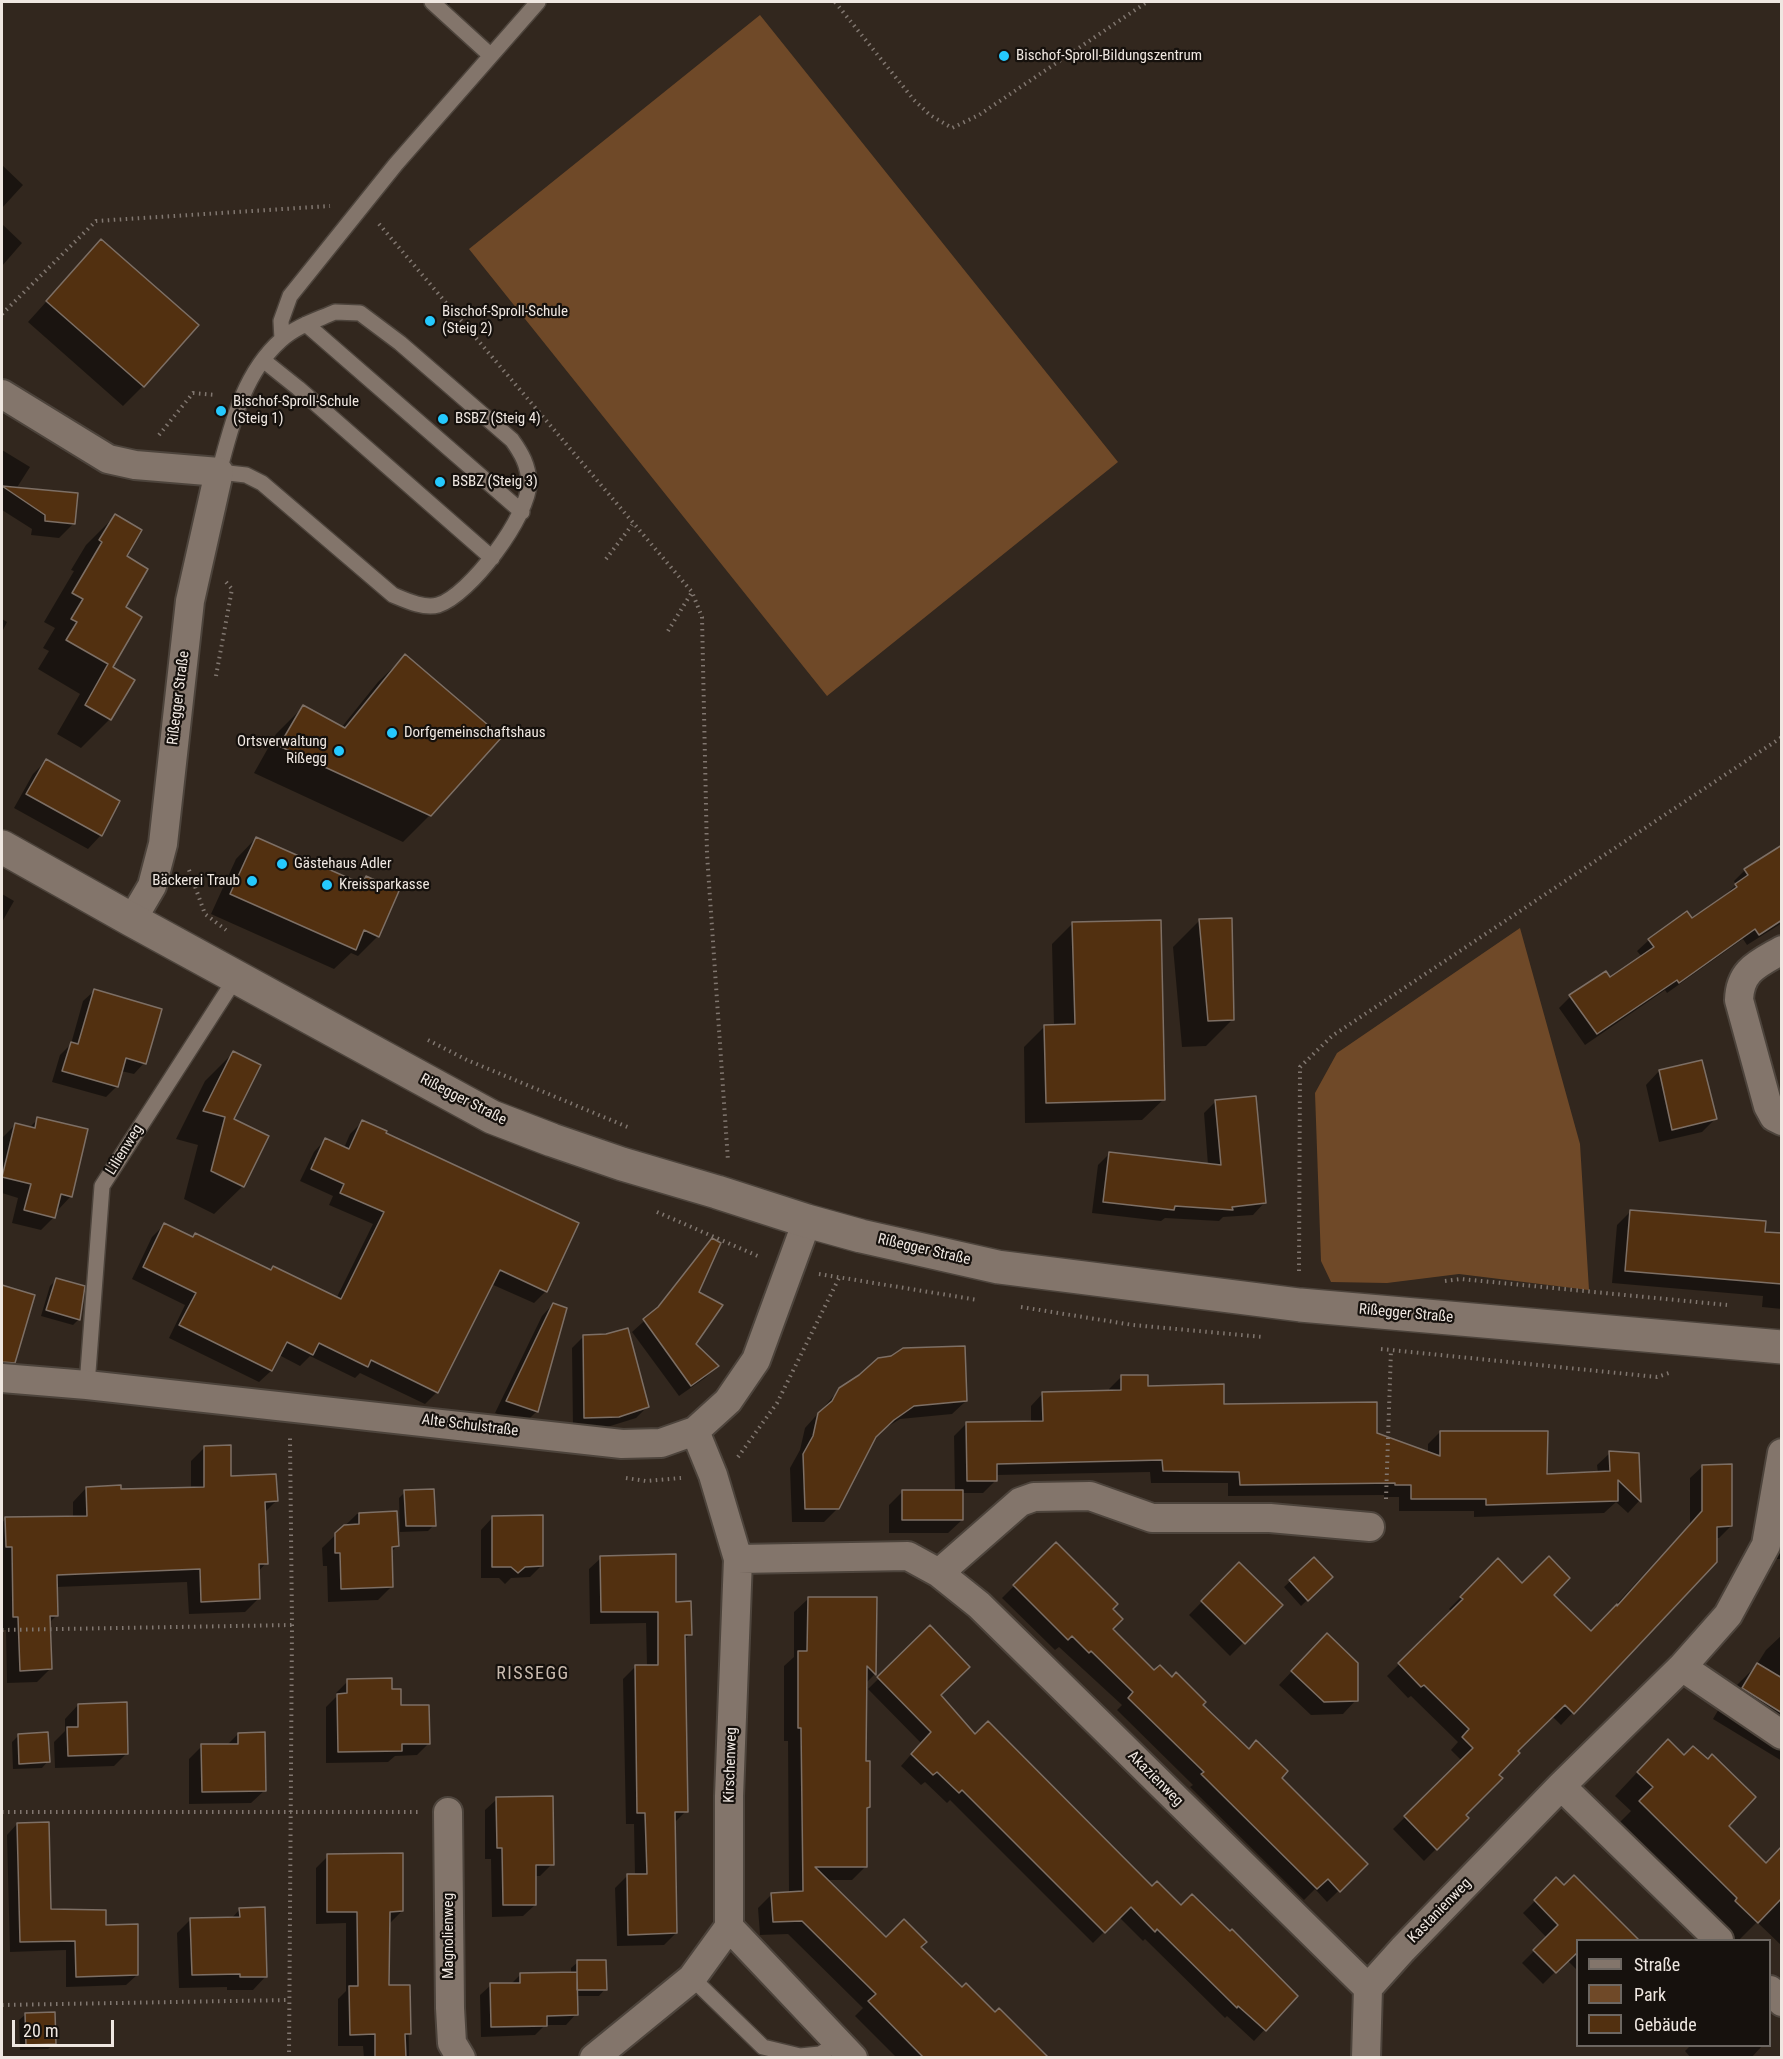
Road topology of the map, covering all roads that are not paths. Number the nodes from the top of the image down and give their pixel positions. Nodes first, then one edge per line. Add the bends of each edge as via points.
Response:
1 (432, 2) edge
2 (538, 2) edge
3 (489, 54) junction
4 (306, 324) junction
5 (282, 339) junction
6 (262, 360) junction
7 (2, 393) edge
8 (219, 472) junction
9 (522, 512) junction
10 (492, 558) junction
11 (2, 847) edge
12 (132, 920) junction
13 (1782, 950) edge
14 (237, 976) junction
15 (1782, 1121) edge
16 (807, 1221) junction
17 (1782, 1347) edge
18 (2, 1378) edge
19 (87, 1385) junction
20 (695, 1431) junction
21 (1782, 1453) edge
22 (1370, 1527) dead end
23 (1774, 1548) edge
24 (738, 1559) junction
25 (939, 1573) junction
26 (1682, 1667) junction
27 (1782, 1735) edge
28 (1561, 1786) junction
29 (448, 1812) road end
30 (729, 1926) junction
31 (1717, 1939) edge
32 (692, 1978) junction
33 (1368, 1988) junction
34 (1771, 1991) edge
35 (1782, 2002) edge
36 (846, 2050) edge
37 (461, 2058) edge
38 (594, 2058) edge
39 (1366, 2058) edge

1 - 3 lane
2 - 3 lane
3 - 5 lane via 290,296 281,321
4 - 5 lane
4 - 9 lane
4 - 9 lane via 335,312 360,313 512,440 524,457 529,484
5 - 6 lane
6 - 8 lane via 240,398
6 - 10 lane
7 - 8 street via 108,459
8 - 10 lane via 262,483 393,595 416,603 436,606 459,594
8 - 12 street, Rißegger Straße via 190,601 163,844 152,886
9 - 10 lane
11 - 12 street, Rißegger Straße
12 - 14 street, Rißegger Straße
13 - 15 street via 1745,975 1739,987 1739,1000 1768,1106 1774,1117
14 - 16 street, Rißegger Straße via 492,1117 621,1164
14 - 19 lane, Lilienweg via 102,1186
16 - 17 street, Rißegger Straße via 998,1267 1300,1305
16 - 20 street, Alte Schulstraße via 756,1360 728,1401
18 - 19 street, Alte Schulstraße
19 - 20 street, Alte Schulstraße via 622,1444 661,1443
20 - 24 street, Kirschenweg via 713,1475
21 - 23 street, Kastanienweg
22 - 25 street via 1270,1518 1152,1518 1090,1496 1034,1497 1020,1502
23 - 26 street, Kastanienweg via 1728,1615
24 - 25 street, Akazienweg via 908,1556
24 - 30 street, Kirschenweg via 729,1796
25 - 33 street, Akazienweg via 980,1605
26 - 27 street
26 - 28 street, Kastanienweg
28 - 31 street
28 - 33 street, Kastanienweg
29 - 37 street, Magnolienweg via 450,2008 453,2043
30 - 32 street
30 - 36 street
32 - 36 lane via 763,2047 800,2056
32 - 38 street
33 - 39 street
34 - 35 street

